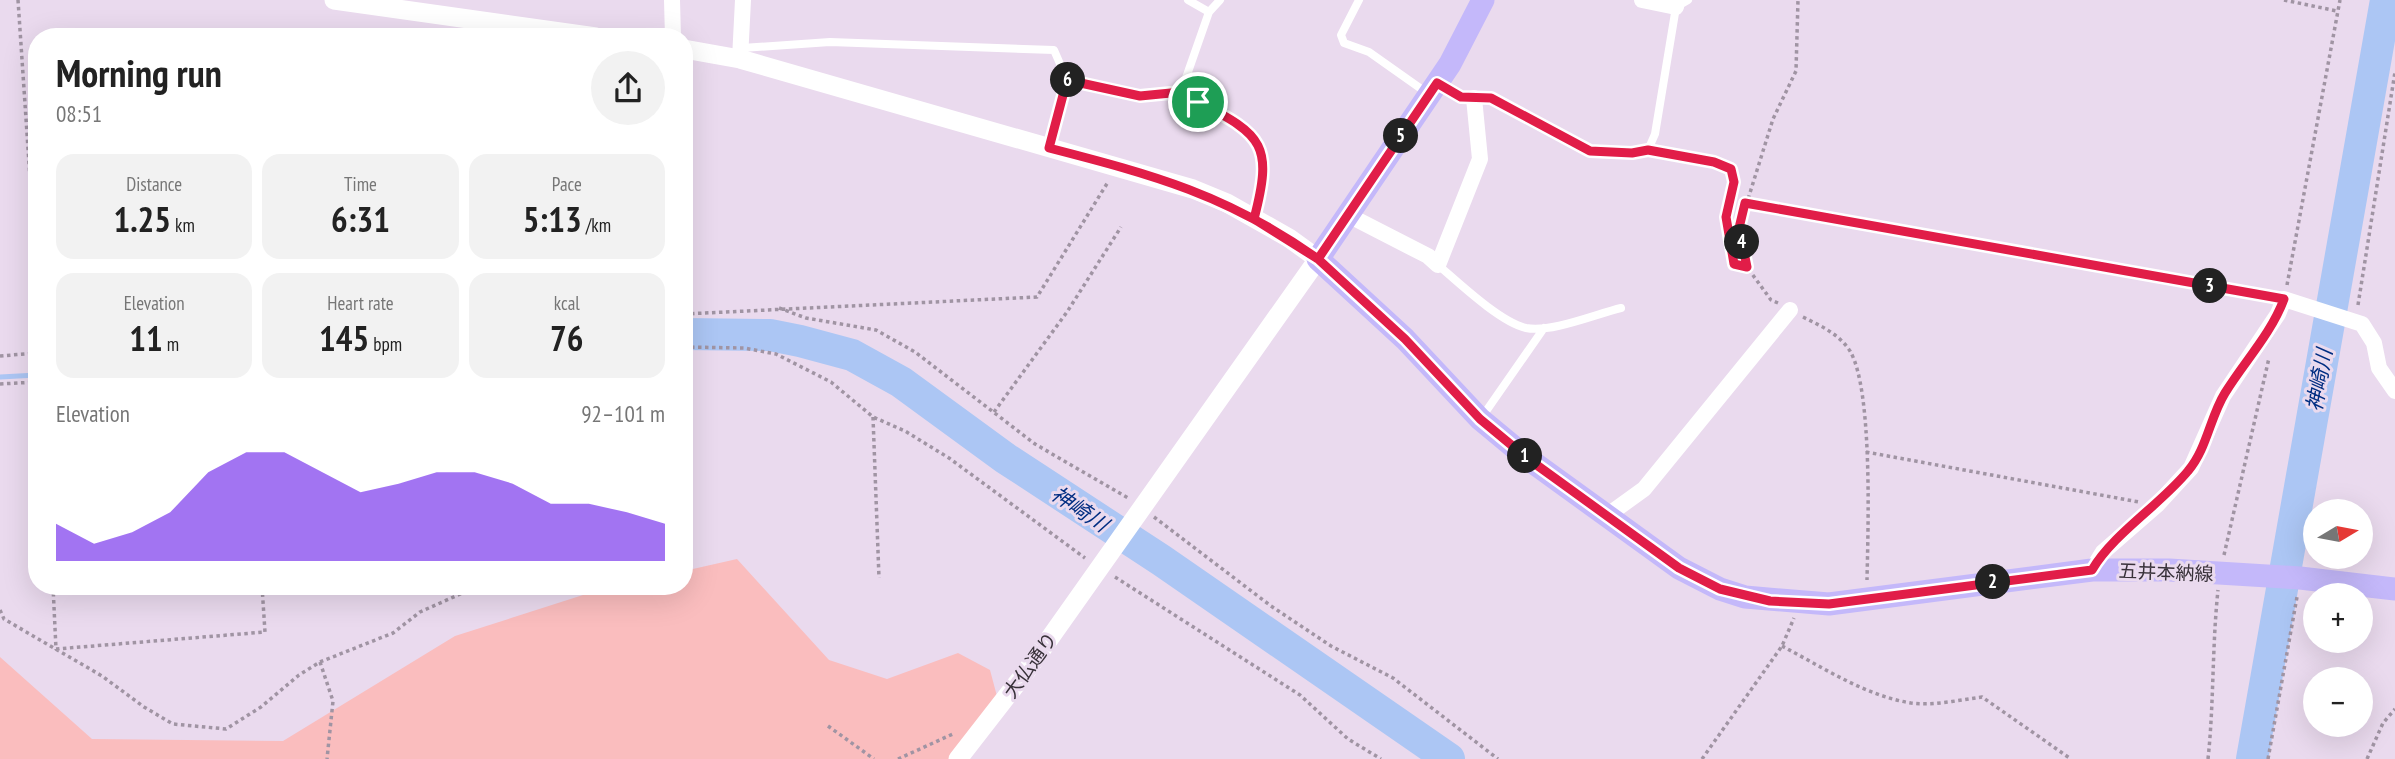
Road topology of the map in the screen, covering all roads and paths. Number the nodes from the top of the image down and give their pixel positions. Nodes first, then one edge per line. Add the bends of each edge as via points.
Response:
1 (18, 0) edge
2 (334, 0) edge
3 (672, 0) edge
4 (743, 0) edge
5 (1188, 0) edge
6 (1220, 0) edge
7 (1359, 0) edge
8 (1482, 0) edge
9 (1642, 0) edge
10 (1798, 0) edge
11 (2284, 0) edge
12 (2340, 0) edge
13 (1682, 3) edge
14 (2337, 10) junction
15 (1209, 12) junction
16 (532, 28) edge
17 (673, 28) edge
18 (693, 50) edge
19 (741, 54) junction
20 (2395, 72) edge
21 (1067, 80) junction
22 (1434, 89) junction
23 (1181, 92) junction
24 (1474, 98) junction
25 (28, 148) edge
26 (1049, 148) junction
27 (1648, 150) junction
28 (1118, 166) junction
29 (1745, 203) junction
30 (1348, 215) junction
31 (1254, 219) junction
32 (1121, 227) dead end
33 (1318, 259) junction
34 (1438, 265) junction
35 (1747, 267) junction
36 (2290, 301) junction
37 (1621, 308) dead end
38 (1790, 310) junction
39 (693, 314) edge
40 (2356, 321) junction
41 (1544, 328) junction
42 (693, 347) edge
43 (28, 354) edge
44 (2269, 355) dead end
45 (0, 356) edge
46 (28, 382) edge
47 (0, 384) edge
48 (2395, 391) edge
49 (994, 412) dead end
50 (873, 418) junction
51 (1480, 419) junction
52 (1866, 452) junction
53 (2157, 505) junction
54 (1608, 515) junction
55 (1099, 569) junction
56 (2092, 570) junction
57 (2220, 573) junction
58 (879, 578) dead end
59 (2300, 578) junction
60 (2395, 589) edge
61 (53, 595) edge
62 (263, 595) edge
63 (458, 595) edge
64 (1866, 600) junction
65 (1798, 603) junction
66 (0, 610) edge
67 (1782, 646) junction
68 (55, 649) junction
69 (320, 662) junction
70 (2395, 709) edge
71 (828, 726) dead end
72 (984, 727) junction
73 (327, 759) edge
74 (874, 759) edge
75 (898, 759) edge
76 (958, 759) edge
77 (1381, 759) edge
78 (1702, 759) edge
79 (2071, 759) edge
80 (2208, 759) edge
81 (2268, 759) edge
82 (2367, 759) edge

1 - 25 path
2 - 16 street
3 - 17 street
4 - 19 street
5 - 15 lane
6 - 15 lane
7 - 22 lane via 1341,35 1344,43
8 - 22 main road
9 - 13 street
10 - 29 path via 1796,71 1773,119
11 - 14 path
12 - 14 path
13 - 27 lane
14 - 36 path
15 - 23 lane
18 - 19 street
19 - 21 lane via 830,42 1029,47 1054,50
19 - 26 street
20 - 40 path
21 - 23 lane via 1140,96
21 - 26 lane
22 - 24 lane
22 - 30 main road
23 - 31 lane via 1233,119 1259,144 1263,187
24 - 27 lane via 1491,98 1590,151
24 - 34 street via 1479,159
26 - 28 street
27 - 35 path via 1731,169 1734,182 1728,201 1728,229 1734,264
28 - 31 street via 1193,189
28 - 39 path via 1037,296
29 - 35 path via 1739,228
29 - 36 path
30 - 33 main road
30 - 34 street
31 - 33 street
32 - 49 path via 1068,312
33 - 51 main road, 五井本納線 via 1405,339
33 - 55 street, 大仏通り
34 - 41 lane via 1487,306 1525,328
35 - 38 path via 1771,300
36 - 40 street
36 - 53 street via 2223,396 2191,468
37 - 41 lane
38 - 52 path via 1837,335 1850,352 1859,375
38 - 54 street via 1644,489
40 - 48 street via 2374,343 2379,368
41 - 51 lane
42 - 50 path via 776,354 831,382
43 - 45 path
44 - 57 path
46 - 47 path
50 - 55 path via 949,458
50 - 58 path
51 - 54 main road, 五井本納線
52 - 53 path
52 - 64 path
53 - 56 street via 2103,552
54 - 65 main road, 五井本納線 via 1679,568 1720,589
55 - 72 street, 大仏通り
55 - 77 path via 1168,608 1300,695 1348,739
56 - 57 main road, 五井本納線
56 - 64 main road, 五井本納線
57 - 59 main road, 五井本納線
57 - 80 path
59 - 60 main road, 五井本納線
59 - 81 path
61 - 68 path
62 - 68 path via 265,632
63 - 69 path via 420,612 393,633
64 - 65 main road, 五井本納線
65 - 67 path
66 - 68 path via 4,619
67 - 78 path
67 - 79 path via 1862,687 1911,703 1982,697
68 - 69 path via 173,724 226,729
69 - 73 path via 332,702
70 - 82 path
71 - 74 path
72 - 75 path via 966,729
72 - 76 street, 大仏通り

